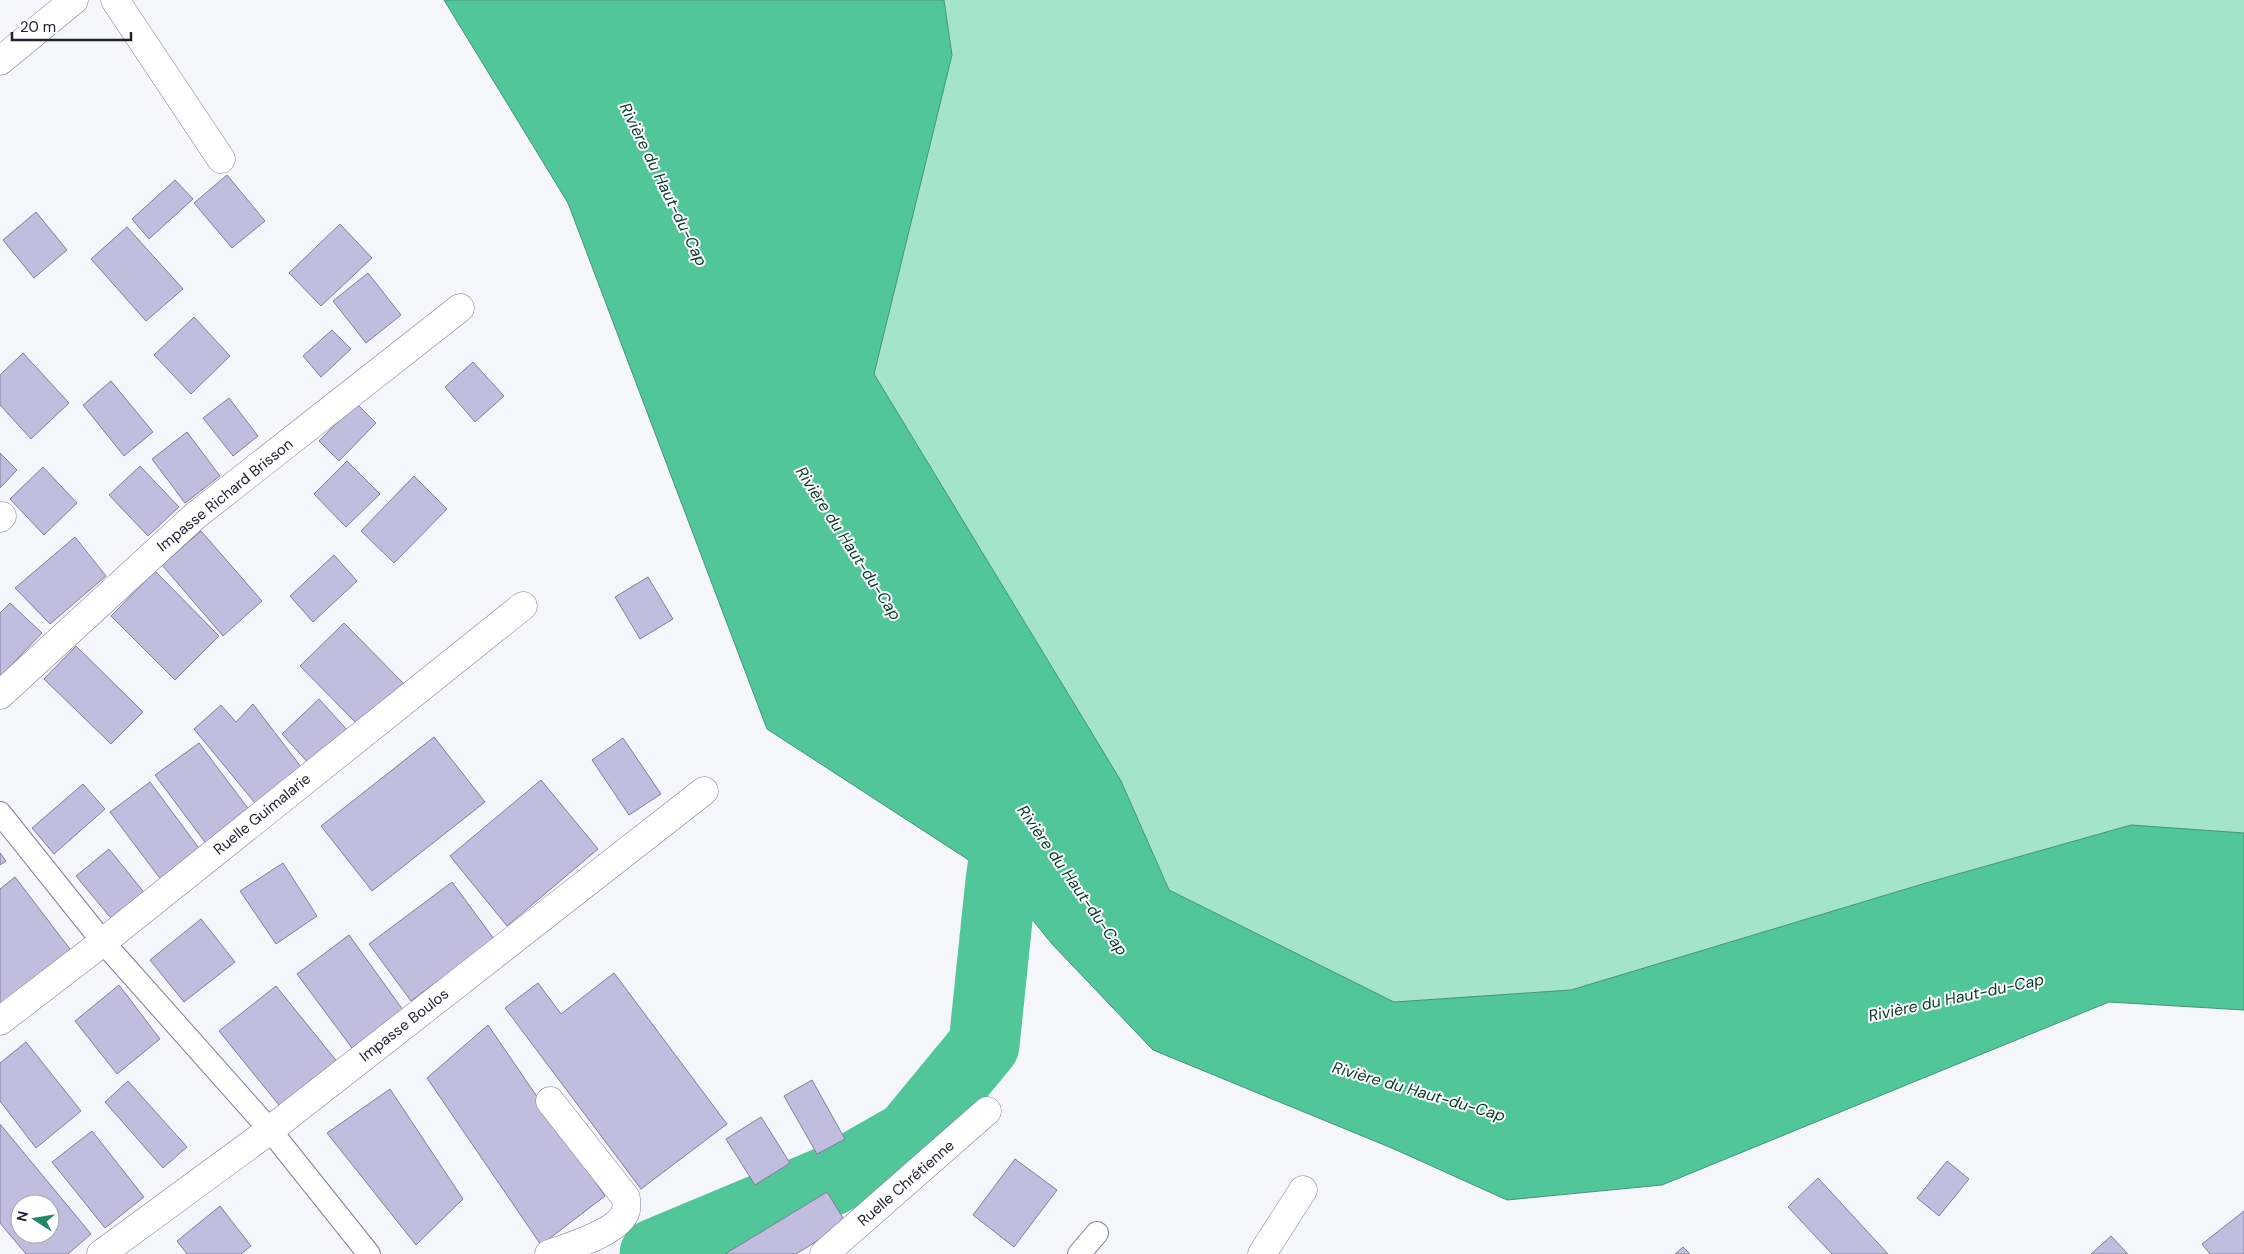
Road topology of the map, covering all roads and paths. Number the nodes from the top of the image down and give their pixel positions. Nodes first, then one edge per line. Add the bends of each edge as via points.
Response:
1 (74, 0) edge
2 (115, 0) edge
3 (0, 61) edge
4 (221, 159) dead end
5 (460, 308) dead end
6 (523, 606) dead end
7 (0, 695) edge
8 (704, 791) dead end
9 (0, 813) edge
10 (103, 942) junction
11 (0, 1021) edge
12 (550, 1101) dead end
13 (987, 1112) dead end
14 (270, 1130) junction
15 (1303, 1190) dead end
16 (1096, 1233) dead end
17 (101, 1254) edge
18 (369, 1254) edge
19 (549, 1254) edge
20 (824, 1254) edge
21 (1079, 1254) edge
22 (1262, 1254) edge

1 - 3 street
2 - 4 street
5 - 7 street, Impasse Richard Brisson via 195,516
6 - 10 street, Ruelle Guimalarie
8 - 14 street, Impasse Boulos
9 - 10 lane
10 - 11 street, Ruelle Guimalarie
10 - 14 lane
12 - 19 street via 626,1198 626,1211 606,1232
13 - 20 street, Ruelle Chrétienne
14 - 17 street, Impasse Boulos
14 - 18 lane
15 - 22 street
16 - 21 lane

